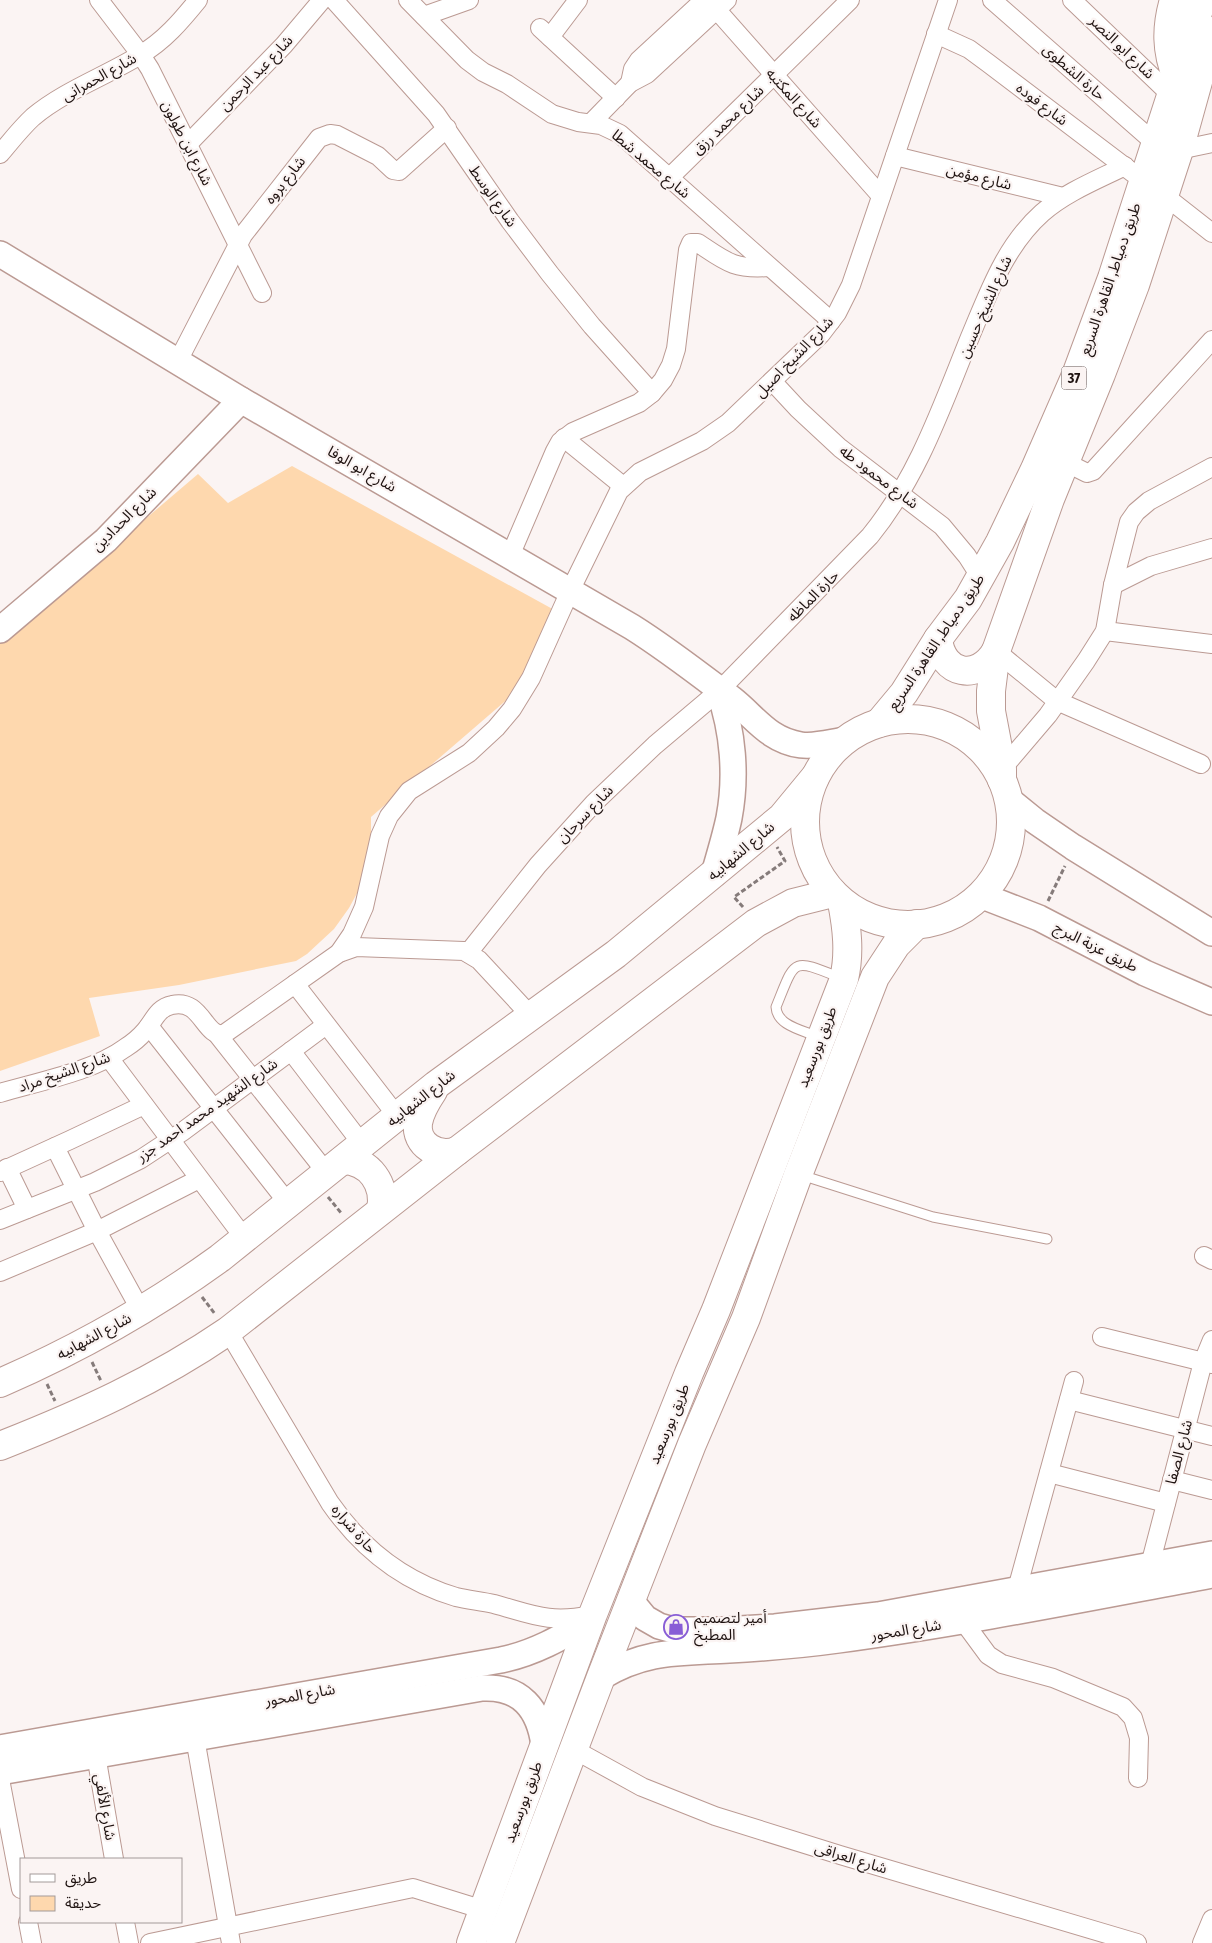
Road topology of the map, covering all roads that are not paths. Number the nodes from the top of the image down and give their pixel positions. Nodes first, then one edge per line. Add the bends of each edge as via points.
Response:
1 (99, 0) edge
2 (198, 0) edge
3 (322, 0) edge
4 (334, 0) edge
5 (408, 0) edge
6 (469, 0) edge
7 (850, 0) edge
8 (948, 0) edge
9 (992, 0) edge
10 (1072, 0) edge
11 (1174, 0) edge
12 (1202, 0) edge
13 (714, 2) edge
14 (572, 3) edge
15 (424, 16) junction
16 (1212, 31) edge
17 (936, 34) junction
18 (141, 55) junction
19 (774, 75) junction
20 (1189, 82) edge
21 (616, 98) junction
22 (591, 123) junction
23 (447, 128) junction
24 (1212, 143) edge
25 (188, 144) junction
26 (1168, 146) junction
27 (0, 154) edge
28 (895, 156) junction
29 (669, 178) junction
30 (1145, 181) junction
31 (881, 196) junction
32 (1063, 197) junction
33 (1212, 233) edge
34 (237, 244) junction
35 (0, 254) edge
36 (770, 266) junction
37 (262, 293) dead end
38 (831, 322) junction
39 (1212, 340) edge
40 (178, 361) junction
41 (772, 381) junction
42 (652, 393) junction
43 (241, 400) junction
44 (564, 438) junction
45 (1065, 462) junction
46 (1212, 467) edge
47 (624, 486) junction
48 (900, 495) junction
49 (1212, 548) edge
50 (510, 556) junction
51 (981, 578) junction
52 (1113, 585) junction
53 (570, 591) junction
54 (0, 630) edge
55 (1104, 631) junction
56 (938, 639) junction
57 (1212, 644) edge
58 (996, 651) junction
59 (719, 691) junction
60 (1058, 701) junction
61 (879, 723) junction
62 (846, 740) junction
63 (1201, 764) dead end
64 (815, 777) junction
65 (1004, 783) junction
66 (714, 874) junction
67 (980, 895) junction
68 (838, 897) junction
69 (917, 924) junction
70 (1212, 933) edge
71 (340, 953) junction
72 (468, 953) junction
73 (844, 979) junction
74 (295, 984) junction
75 (1206, 995) edge
76 (531, 1016) junction
77 (326, 1025) junction
78 (149, 1026) junction
79 (217, 1034) junction
80 (821, 1038) junction
81 (291, 1051) junction
82 (109, 1058) junction
83 (252, 1080) junction
84 (436, 1085) junction
85 (0, 1094) edge
86 (144, 1104) junction
87 (214, 1108) junction
88 (397, 1116) junction
89 (170, 1140) junction
90 (55, 1148) junction
91 (457, 1151) junction
92 (336, 1164) junction
93 (4, 1170) edge
94 (798, 1174) junction
95 (199, 1179) junction
96 (76, 1190) junction
97 (288, 1203) junction
98 (27, 1209) junction
99 (382, 1210) junction
100 (0, 1220) edge
101 (97, 1231) junction
102 (244, 1239) junction
103 (1048, 1239) dead end
104 (0, 1272) edge
105 (716, 1310) junction
106 (141, 1311) junction
107 (746, 1318) junction
108 (228, 1331) junction
109 (1102, 1337) dead end
110 (1212, 1340) edge
111 (1207, 1363) edge
112 (689, 1373) junction
113 (1074, 1381) dead end
114 (0, 1382) edge
115 (720, 1382) junction
116 (1068, 1400) junction
117 (1185, 1429) junction
118 (1212, 1436) edge
119 (0, 1446) edge
120 (1049, 1473) junction
121 (1172, 1480) junction
122 (1212, 1490) edge
123 (1166, 1503) junction
124 (1212, 1554) edge
125 (1150, 1565) junction
126 (1212, 1575) edge
127 (1017, 1589) junction
128 (630, 1601) junction
129 (592, 1617) junction
130 (963, 1621) junction
131 (601, 1676) junction
132 (124, 1738) junction
133 (195, 1738) junction
134 (544, 1745) junction
135 (0, 1748) edge
136 (573, 1749) junction
137 (96, 1755) junction
138 (0, 1772) edge
139 (1138, 1778) dead end
140 (0, 1779) edge
141 (114, 1858) edge
142 (20, 1884) edge
143 (484, 1910) junction
144 (1212, 1919) edge
145 (28, 1923) edge
146 (125, 1923) edge
147 (230, 1935) edge
148 (32, 1943) edge
149 (129, 1943) edge
150 (150, 1943) edge
151 (471, 1943) edge
152 (500, 1943) edge
153 (1138, 1943) edge
154 (1202, 1943) edge

1 - 18 street, شارع ابن طولون
2 - 18 street, شارع الحمرانى via 174,29
3 - 25 street, شارع عبد الرحمن via 284,45
4 - 23 street, شارع الوسط
5 - 15 street, شارع محمد شطا
6 - 15 street
7 - 19 street, شارع محمد رزق
8 - 17 street, شارع الشيخ اصيل
9 - 26 street, حارة الشطوى
10 - 20 street, شارع ابو النصر
11 - 20 highway via 1168,20 1169,57
12 - 20 highway, طريق دمياط, القاهرة السريع / 37
13 - 19 street, شارع المكتبه
13 - 21 street via 639,60 630,83
14 - 21 street via 545,32
15 - 22 street, شارع محمد شطا via 483,72 552,114
16 - 20 highway, طريق دمياط, القاهرة السريع / 37
17 - 28 street, شارع الشيخ اصيل
17 - 30 street, شارع فوده via 969,49
18 - 25 street, شارع ابن طولون
18 - 27 street, شارع الحمرانى via 44,109
19 - 29 street, شارع محمد رزق
19 - 31 street, شارع المكتبه
20 - 26 highway, طريق دمياط, القاهرة السريع / 37
21 - 22 street
22 - 29 street, شارع محمد شطا via 620,134
23 - 34 street, شارع بروه via 402,170 396,171 378,156 337,135 322,136
23 - 42 street, شارع الوسط via 541,262
24 - 26 street
25 - 34 street, شارع ابن طولون
26 - 30 highway, طريق دمياط, القاهرة السريع / 37
28 - 31 street, شارع الشيخ اصيل
28 - 32 street, شارع مؤمن
29 - 36 street, شارع محمد شطا
30 - 32 street, شارع الشيخ حسين
30 - 33 street, شارع فوده
30 - 45 highway, طريق دمياط, القاهرة السريع / 37 via 1119,330
30 - 51 highway, طريق دمياط, القاهرة السريع / 37 via 1076,375 1035,469
31 - 38 street, شارع الشيخ اصيل via 847,295
32 - 48 street, شارع الشيخ حسين via 1032,223 1003,261 924,450
34 - 37 street, شارع ابن طولون
34 - 40 street, شارع بروه
35 - 40 street, شارع ابو الوفا
36 - 38 street, شارع محمد شطا
36 - 42 street via 755,268 733,264 713,255 698,243 691,243 674,357 668,373
38 - 41 street, شارع الشيخ اصيل
39 - 45 street via 1093,471 1087,473
40 - 43 street, شارع ابو الوفا
41 - 47 street, شارع الشيخ اصيل via 716,433 640,472
41 - 48 street, شارع محمود طه via 840,448
42 - 44 street via 632,407
43 - 50 street, شارع ابو الوفا
43 - 54 street, شارع الحدادين via 106,540
44 - 47 street
44 - 50 street via 555,451
45 - 58 highway, طريق دمياط, القاهرة السريع / 37
46 - 52 street via 1148,501 1136,512 1129,522
47 - 53 street, شارع الشيخ اصيل via 611,504
48 - 51 street, شارع محمود طه via 942,526
48 - 59 street, حارة الماظه via 858,549
49 - 52 street via 1151,566
50 - 53 street, شارع ابو الوفا
51 - 56 highway, طريق دمياط, القاهرة السريع / 37
52 - 55 street
53 - 59 street, شارع ابو الوفا via 655,642
53 - 71 street, شارع الشيخ اصيل via 531,678 504,719 468,753 418,784 395,807 380,836 362,914
55 - 57 street
55 - 60 street
56 - 58 highway via 944,660 962,671 982,667
56 - 61 highway, طريق دمياط, القاهرة السريع / 37 via 904,693
58 - 60 street
58 - 65 highway, طريق دمياط, القاهرة السريع / 37 via 991,712
59 - 62 street, شارع ابو الوفا via 735,701 760,726 786,740 809,746
59 - 66 street via 731,744 733,781 729,818
59 - 72 street, شارع سرحان via 634,764 575,823
60 - 63 street
60 - 65 street
61 - 62 highway, شارع الشهابيه
61 - 65 highway via 916,719 952,728 981,750
62 - 64 highway, شارع الشهابيه via 823,763
64 - 66 highway, شارع الشهابيه via 788,811
64 - 68 highway via 806,807 806,838 815,868
65 - 67 highway, طريق دمياط, القاهرة السريع via 1010,828 1004,857 990,884
65 - 70 street via 1035,821
66 - 76 highway, شارع الشهابيه via 616,954
67 - 69 highway, طريق دمياط, القاهرة السريع via 951,915
67 - 75 street, طريق عزبة البرج via 1039,918 1145,972
68 - 69 highway, طريق دمياط, القاهرة السريع via 870,918
68 - 73 highway, طريق بورسعيد via 847,941
68 - 91 highway via 793,903 756,923
69 - 94 highway, طريق بورسعيد via 896,945 875,977
71 - 72 street via 362,947
71 - 74 street
72 - 76 street via 479,960
73 - 80 highway, طريق بورسعيد
73 - 80 lane via 802,964 791,972 776,1007 776,1013 786,1023
74 - 77 street
74 - 79 street via 224,1034
76 - 84 highway, شارع الشهابيه
77 - 81 street, شارع الشهيد محمد احمد جزر
77 - 88 street
78 - 79 street, شارع الشيخ مراد via 161,1009 182,1004 195,1009
78 - 82 street, شارع الشيخ مراد via 131,1044
78 - 87 street
79 - 83 street, شارع الشيخ مراد
80 - 105 highway, طريق بورسعيد
81 - 83 street, شارع الشهيد محمد احمد جزر
81 - 92 street
82 - 85 street, شارع الشيخ مراد
82 - 86 street
83 - 87 street, شارع الشهيد محمد احمد جزر
83 - 92 street, شارع الشيخ مراد
84 - 88 highway, شارع الشهابيه
84 - 91 highway via 421,1113 419,1134 424,1143 437,1152
86 - 89 street
86 - 90 street
87 - 89 street, شارع الشهيد محمد احمد جزر
87 - 97 street
88 - 92 highway, شارع الشهابيه
89 - 95 street
89 - 96 street, شارع الشهيد محمد احمد جزر via 126,1167
90 - 93 street
90 - 96 street
91 - 99 highway
92 - 97 highway, شارع الشهابيه
92 - 99 highway via 359,1163 372,1173 382,1193
93 - 98 street
94 - 103 lane via 933,1217
94 - 107 highway, طريق بورسعيد
95 - 101 street
95 - 102 street
96 - 98 street, شارع الشهيد محمد احمد جزر
96 - 101 street
97 - 102 highway, شارع الشهابيه
98 - 100 street, شارع الشهيد محمد احمد جزر
99 - 108 highway
101 - 104 street
101 - 106 street
102 - 106 highway, شارع الشهابيه
105 - 107 highway via 719,1317 732,1324
105 - 112 highway, طريق بورسعيد
106 - 114 highway, شارع الشهابيه via 38,1366
107 - 115 highway, طريق بورسعيد
108 - 119 highway via 176,1365 110,1400
108 - 129 street, حارة شراره via 330,1503 376,1556 415,1581 459,1598 487,1602 543,1618
109 - 111 street
110 - 111 street, شارع الصفا
111 - 117 street, شارع الصفا
112 - 115 highway via 701,1366 707,1367 714,1370
112 - 129 highway, طريق بورسعيد
113 - 116 street
115 - 128 highway, طريق بورسعيد
116 - 117 street
116 - 120 street
117 - 118 street
117 - 121 street, شارع الصفا
120 - 123 street
120 - 127 street
121 - 122 street
121 - 123 street, شارع الصفا
123 - 125 street, شارع الصفا
124 - 125 street, شارع المحور
125 - 127 street, شارع المحور
126 - 130 street, شارع المحور
127 - 128 street, شارع المحور via 844,1620 723,1630 666,1629 646,1618
128 - 131 highway, طريق بورسعيد
129 - 132 street, شارع المحور via 548,1645 514,1657
129 - 134 highway, طريق بورسعيد
130 - 131 street, شارع المحور via 793,1646 664,1653 631,1662
130 - 139 street via 988,1655 1002,1664 1053,1678 1123,1706 1133,1718 1139,1738
131 - 136 highway, طريق بورسعيد
132 - 133 street, شارع المحور
132 - 135 street, شارع المحور
132 - 137 street, شارع المحور
133 - 134 street, شارع المحور via 490,1687 513,1693 531,1707 539,1721
133 - 147 street
134 - 143 highway, طريق بورسعيد
136 - 152 highway, طريق بورسعيد
136 - 153 street, شارع العراقى via 642,1787 715,1816
137 - 138 street, شارع المحور
137 - 141 street, شارع الألفي
140 - 142 street
143 - 147 street via 413,1888
143 - 151 highway, طريق بورسعيد
144 - 154 street
145 - 148 street
146 - 149 street
147 - 150 street

